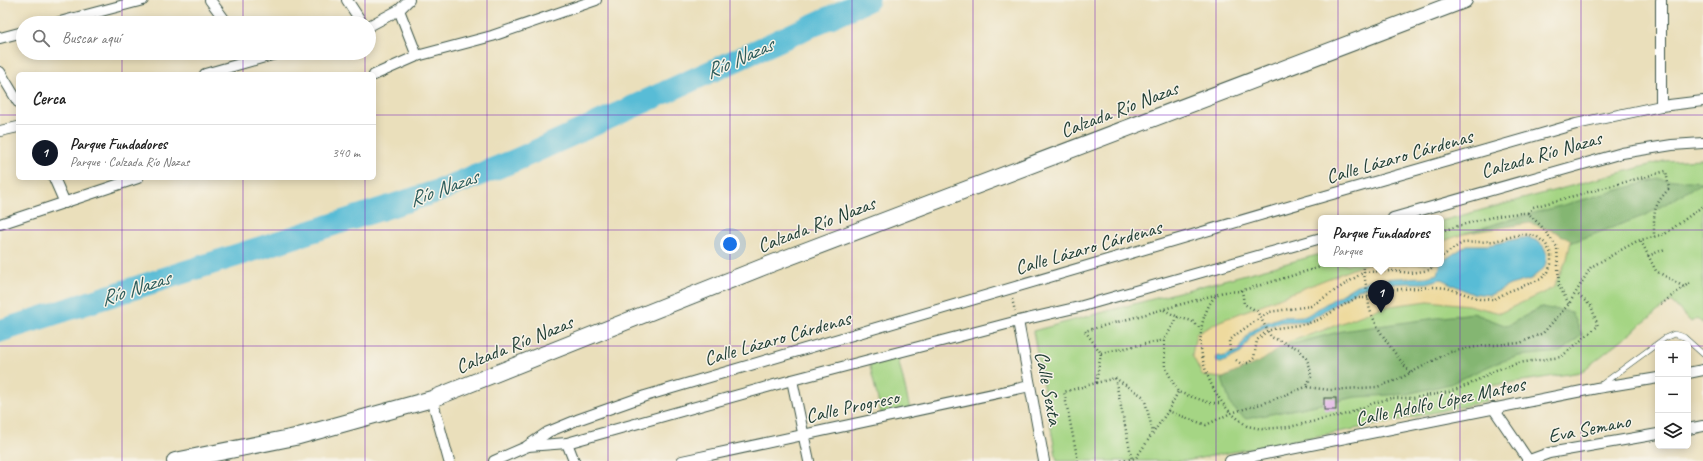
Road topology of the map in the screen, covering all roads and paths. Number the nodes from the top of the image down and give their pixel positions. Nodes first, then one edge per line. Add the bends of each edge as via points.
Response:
1 (143, 0) edge
2 (210, 0) edge
3 (347, 0) edge
4 (410, 0) edge
5 (596, 0) edge
6 (1464, 0) edge
7 (1661, 0) edge
8 (399, 10) junction
9 (82, 16) edge
10 (222, 16) edge
11 (357, 16) edge
12 (376, 22) edge
13 (16, 34) edge
14 (0, 38) edge
15 (417, 56) junction
16 (242, 60) edge
17 (0, 72) edge
18 (210, 72) edge
19 (376, 74) edge
20 (16, 99) edge
21 (1703, 101) edge
22 (1661, 106) junction
23 (16, 127) edge
24 (0, 131) edge
25 (1703, 143) edge
26 (55, 180) edge
27 (132, 180) edge
28 (65, 203) junction
29 (1703, 206) edge
30 (1528, 214) junction
31 (1404, 215) edge
32 (0, 224) edge
33 (1444, 231) edge
34 (1654, 237) junction
35 (1318, 239) edge
36 (1641, 241) junction
37 (1666, 249) dead end
38 (1444, 255) edge
39 (1648, 256) junction
40 (1320, 267) edge
41 (1364, 267) edge
42 (1432, 267) edge
43 (1364, 272) junction
44 (1692, 282) dead end
45 (1684, 286) junction
46 (1009, 289) junction
47 (1242, 290) junction
48 (1576, 293) junction
49 (1219, 294) junction
50 (1369, 298) junction
51 (1569, 304) junction
52 (1661, 304) dead end
53 (1163, 310) junction
54 (1178, 317) junction
55 (1261, 319) junction
56 (1018, 321) junction
57 (1202, 330) junction
58 (1267, 330) junction
59 (1164, 340) junction
60 (1230, 350) dead end
61 (1101, 353) junction
62 (1703, 354) edge
63 (1236, 360) dead end
64 (1703, 370) edge
65 (1691, 372) edge
66 (1410, 373) junction
67 (1115, 378) junction
68 (1655, 378) edge
69 (792, 380) junction
70 (1096, 383) junction
71 (1030, 386) junction
72 (1306, 387) junction
73 (1598, 388) junction
74 (1178, 392) junction
75 (432, 399) junction
76 (1221, 402) junction
77 (1493, 408) junction
78 (1168, 411) junction
79 (1231, 413) junction
80 (1703, 426) edge
81 (1691, 428) edge
82 (1154, 433) junction
83 (804, 434) junction
84 (1655, 435) edge
85 (567, 443) junction
86 (526, 446) junction
87 (1280, 457) edge
88 (1132, 458) junction
89 (175, 461) edge
90 (449, 461) edge
91 (494, 461) edge
92 (574, 461) edge
93 (682, 461) edge
94 (809, 461) edge
95 (1044, 461) edge
96 (1078, 461) edge
97 (1122, 461) edge
98 (1230, 461) edge
99 (1528, 461) edge

1 - 9 street
2 - 10 street
3 - 11 street
4 - 8 street
5 - 15 street via 492,36
6 - 75 main road, Calzada Río Nazas via 768,265
7 - 22 street
8 - 12 street
8 - 15 street
13 - 14 street
15 - 19 street
16 - 18 street
17 - 20 street
21 - 22 street, Calle Lázaro Cárdenas
22 - 46 street, Calle Lázaro Cárdenas via 1576,124
23 - 24 street
25 - 31 street, Calzada Río Nazas via 1622,153
26 - 28 street
27 - 28 street
28 - 32 street
29 - 34 path via 1665,234
30 - 33 path via 1487,218
30 - 34 path via 1533,207 1666,171 1669,189 1660,198 1656,207
30 - 51 path via 1557,247 1559,286
34 - 36 path
35 - 56 street via 1079,307
36 - 39 path
36 - 48 path via 1591,267
37 - 39 path
38 - 50 path via 1462,243 1494,241 1522,234 1536,236 1546,244 1551,254 1551,264 1548,272 1541,278 1494,298 1480,298 1435,287 1385,290
39 - 45 path via 1656,271
40 - 47 path
41 - 43 path
42 - 43 path via 1430,270 1411,273
43 - 50 path
43 - 55 path via 1311,306 1275,311
44 - 45 path
45 - 52 path
46 - 56 path
46 - 86 street, Calle Lázaro Cárdenas via 645,396 576,420 548,432
47 - 49 path
47 - 55 path via 1244,304 1256,311
48 - 51 path
48 - 79 path via 1591,306 1598,326 1561,357 1518,362 1448,392 1413,398 1391,398 1348,414 1289,427 1262,429 1247,426
49 - 53 path
49 - 57 path via 1210,303 1202,321
50 - 58 path via 1356,298 1306,324
50 - 66 path via 1369,308 1374,320
51 - 66 path via 1543,333 1520,343 1450,352
53 - 54 path
53 - 61 path via 1085,331
54 - 57 path via 1192,321
54 - 59 path
55 - 58 path
55 - 60 path via 1229,341
56 - 69 street
56 - 71 street, Calle Sexta
57 - 76 path via 1201,352 1210,382
58 - 63 path via 1258,340 1254,358 1249,362 1240,363
58 - 72 path via 1271,338 1299,350 1306,358 1311,377
59 - 61 path
59 - 74 path via 1165,367
61 - 70 path
62 - 73 lane via 1684,337 1674,334
64 - 65 street
66 - 72 path via 1377,387 1330,390
67 - 70 path
67 - 82 path via 1144,397
67 - 88 path
68 - 73 street, Calle Adolfo López Mateos
69 - 83 street
69 - 85 street
70 - 96 path via 1064,392
71 - 83 street, Calle Progreso
71 - 95 street, Calle Sexta
72 - 79 path
73 - 77 street, Calle Adolfo López Mateos
74 - 76 path via 1210,403
74 - 78 path
75 - 89 main road, Calzada Río Nazas via 295,437
75 - 90 street
76 - 79 path
77 - 87 street, Calle Adolfo López Mateos
77 - 99 street
78 - 79 path via 1206,425
78 - 82 path
80 - 81 street
82 - 88 path via 1136,458
83 - 93 street, Calle Progreso
83 - 94 street
84 - 99 street, Eva Semano via 1549,453
85 - 86 street
85 - 92 street
86 - 91 street, Calle Lázaro Cárdenas
87 - 98 street, Calle Adolfo López Mateos
88 - 97 path

